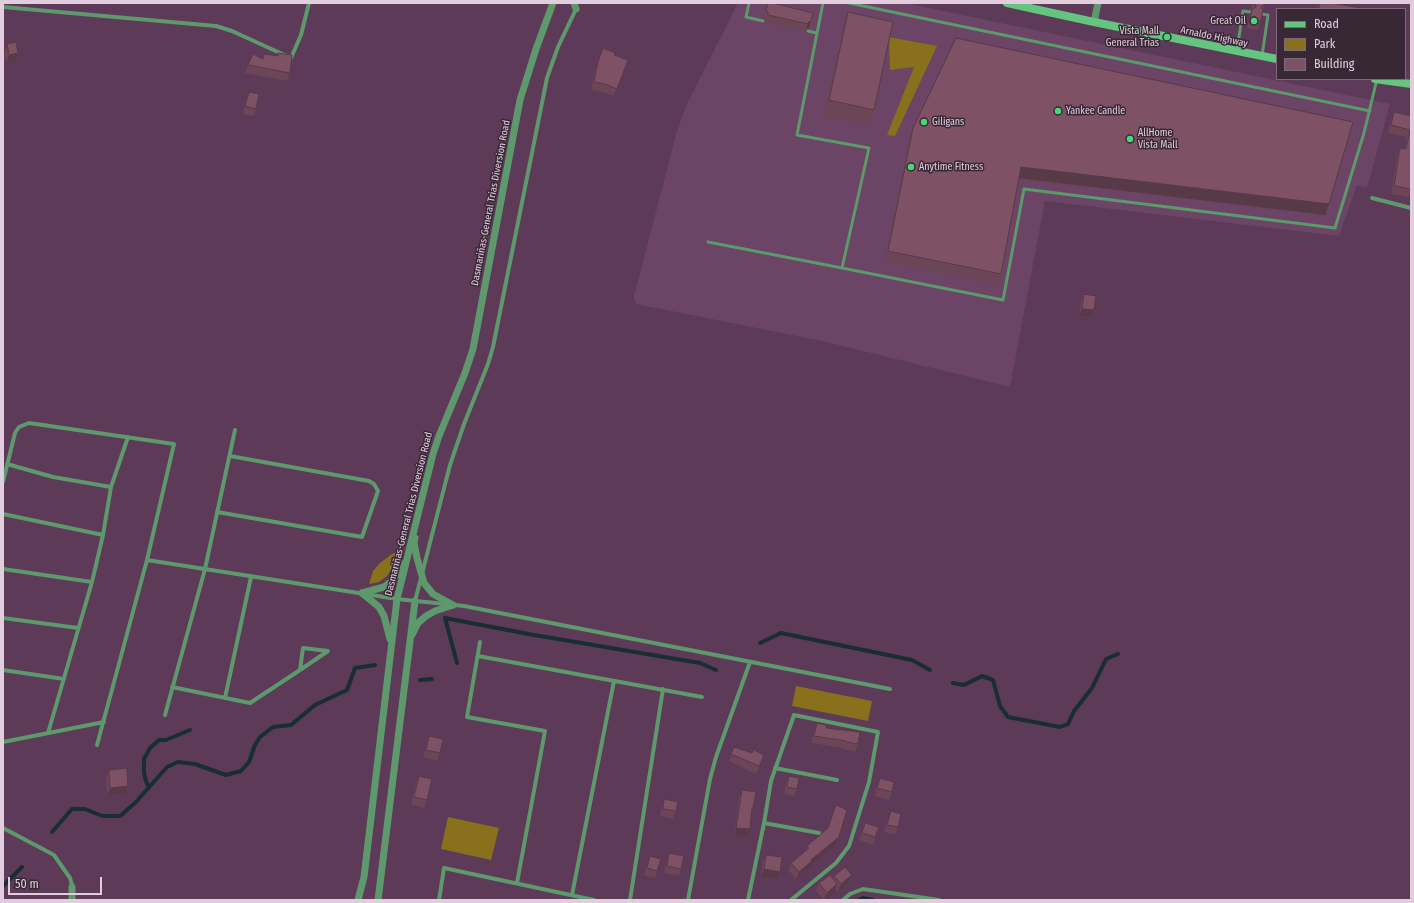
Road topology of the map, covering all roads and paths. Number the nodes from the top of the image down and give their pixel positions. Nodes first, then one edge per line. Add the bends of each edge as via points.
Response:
1 (309, 3) edge
2 (554, 3) edge
3 (749, 3) edge
4 (823, 3) edge
5 (849, 3) edge
6 (1007, 3) edge
7 (1098, 3) edge
8 (575, 6) edge
9 (3, 7) edge
10 (1251, 12) edge
11 (1262, 14) edge
12 (763, 21) dead end
13 (1094, 22) junction
14 (808, 31) edge
15 (817, 34) junction
16 (1237, 51) junction
17 (1262, 56) junction
18 (1276, 59) edge
19 (1376, 80) edge
20 (1383, 80) edge
21 (1411, 84) edge
22 (1370, 111) junction
23 (1372, 198) dead end
24 (1411, 208) edge
25 (708, 242) dead end
26 (842, 268) junction
27 (235, 430) dead end
28 (128, 437) junction
29 (230, 456) junction
30 (7, 464) junction
31 (3, 482) edge
32 (111, 487) junction
33 (218, 512) junction
34 (3, 514) edge
35 (416, 524) junction
36 (104, 534) junction
37 (408, 553) junction
38 (147, 560) junction
39 (3, 568) edge
40 (205, 569) junction
41 (422, 574) junction
42 (251, 577) junction
43 (92, 582) junction
44 (362, 594) junction
45 (397, 599) junction
46 (415, 601) junction
47 (454, 605) junction
48 (3, 618) edge
49 (78, 628) junction
50 (410, 637) junction
51 (480, 642) dead end
52 (392, 643) junction
53 (478, 656) junction
54 (750, 662) junction
55 (3, 670) edge
56 (300, 670) junction
57 (64, 679) junction
58 (614, 681) junction
59 (172, 687) junction
60 (663, 689) junction
61 (890, 689) dead end
62 (702, 697) dead end
63 (225, 698) junction
64 (165, 715) dead end
65 (104, 722) junction
66 (48, 733) junction
67 (3, 742) edge
68 (97, 745) dead end
69 (775, 768) junction
70 (837, 780) dead end
71 (764, 823) junction
72 (3, 828) edge
73 (819, 833) dead end
74 (517, 884) junction
75 (72, 887) junction
76 (572, 895) junction
77 (72, 900) edge
78 (76, 900) edge
79 (358, 900) edge
80 (378, 900) edge
81 (439, 900) edge
82 (594, 900) edge
83 (630, 900) edge
84 (688, 900) edge
85 (748, 900) edge
86 (790, 900) edge
87 (843, 900) edge
88 (939, 900) edge

1 - 9 street via 301,35 291,58 216,26
2 - 35 street, Dasmariñas-General Trias Diversion Road via 520,100 473,349 439,436
3 - 12 lane via 746,17
4 - 15 lane
5 - 22 lane
6 - 13 main road, Arnaldo Highway
7 - 13 street
8 - 41 street via 547,78 495,341 450,465
10 - 16 lane via 1244,11
11 - 17 lane via 1268,15
13 - 16 main road, Arnaldo Highway
14 - 15 lane
15 - 26 lane via 797,134 868,148
16 - 17 main road, Arnaldo Highway
17 - 18 main road, Arnaldo Highway
19 - 22 lane
20 - 21 main road
22 - 26 lane via 1335,228 1024,189 1003,300
23 - 24 street
25 - 26 lane
27 - 29 street
28 - 30 street via 29,423 19,427 15,433
28 - 32 street
28 - 38 street via 174,444
29 - 33 street
29 - 33 street via 369,481 378,491 362,536
30 - 31 street
30 - 32 street via 53,477
32 - 36 street
33 - 40 street
34 - 36 street
35 - 37 street, Dasmariñas-General Trias Diversion Road
35 - 41 street via 414,544
36 - 43 street
37 - 44 street via 392,581 384,587
37 - 45 street, Dasmariñas-General Trias Diversion Road
38 - 40 street
38 - 65 street
39 - 43 street
40 - 42 street
40 - 59 street
41 - 46 street
41 - 47 street via 424,582 434,594
42 - 44 street
42 - 63 street
43 - 49 street
44 - 45 street
44 - 52 street via 379,607
45 - 46 street
45 - 52 street, Dasmariñas-General Trias Diversion Road
46 - 47 street
46 - 50 street
47 - 50 street via 426,616 418,623
47 - 54 street
48 - 49 street
49 - 57 street
50 - 80 street
51 - 53 street
52 - 79 street, Dasmariñas-General Trias Diversion Road via 364,878
53 - 58 street
53 - 74 street via 467,717 545,731
54 - 61 street
54 - 84 street via 714,764
55 - 57 street
56 - 56 street via 306,666 328,651 304,648
56 - 63 street via 250,703
57 - 66 street
58 - 60 street
58 - 76 street
59 - 63 street
59 - 64 street
60 - 62 street
60 - 83 street
65 - 66 street
65 - 68 street
66 - 67 street
69 - 70 street
69 - 71 street via 770,781
69 - 86 street via 794,715 878,732 869,782 849,846 836,863
71 - 73 street
71 - 85 street
72 - 75 street via 54,856 70,878
74 - 76 street
74 - 81 street via 444,868
75 - 77 street
75 - 78 street
76 - 82 street
87 - 88 street via 863,889

